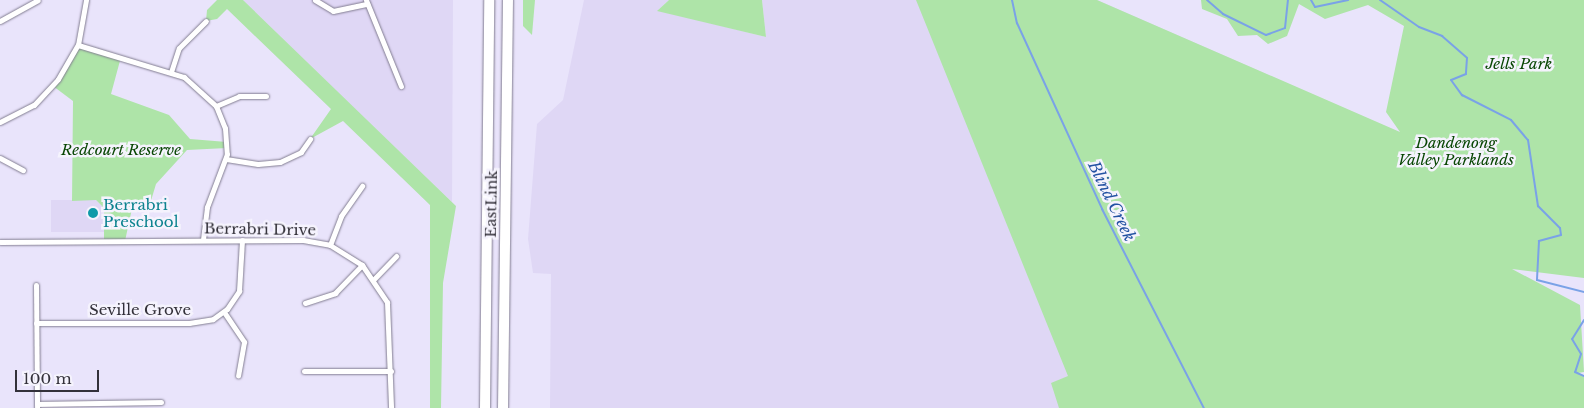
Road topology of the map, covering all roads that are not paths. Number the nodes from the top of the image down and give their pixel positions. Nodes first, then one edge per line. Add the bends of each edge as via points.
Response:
1 (38, 0) edge
2 (86, 0) edge
3 (315, 0) edge
4 (489, 0) edge
5 (508, 0) edge
6 (367, 2) edge
7 (0, 21) edge
8 (206, 21) dead end
9 (78, 45) junction
10 (171, 72) junction
11 (401, 86) dead end
12 (266, 96) dead end
13 (216, 106) junction
14 (0, 122) edge
15 (310, 139) dead end
16 (0, 158) edge
17 (226, 159) junction
18 (23, 170) dead end
19 (362, 186) dead end
20 (203, 240) junction
21 (242, 240) junction
22 (0, 242) edge
23 (330, 245) junction
24 (396, 256) dead end
25 (362, 265) junction
26 (374, 279) junction
27 (36, 285) dead end
28 (305, 303) dead end
29 (224, 312) junction
30 (36, 323) junction
31 (304, 371) dead end
32 (391, 371) junction
33 (238, 375) dead end
34 (161, 402) dead end
35 (37, 406) edge
36 (391, 408) edge
37 (485, 408) edge
38 (503, 408) edge

1 - 7 street
2 - 9 street
3 - 6 street via 333,11
4 - 37 highway, EastLink
5 - 38 highway, EastLink
6 - 11 street
8 - 10 street via 178,51
9 - 10 street
9 - 14 street via 43,97
10 - 13 street via 198,85
12 - 13 street via 239,96
13 - 17 street via 226,133
15 - 17 street via 301,152 280,162 258,164
16 - 18 street
17 - 20 street via 207,208
19 - 23 street via 339,219
20 - 21 street, Berrabri Drive
20 - 22 street, Berrabri Drive
21 - 23 street, Berrabri Drive via 303,240
21 - 29 street via 240,287
23 - 25 street, Berrabri Drive
24 - 26 street
25 - 26 street, Berrabri Drive
25 - 28 street via 335,293
26 - 32 street, Berrabri Drive via 390,316
27 - 30 street
29 - 30 street, Seville Grove via 194,323
29 - 33 street via 244,342
30 - 35 street
31 - 32 street
32 - 36 street, Berrabri Drive
34 - 35 street

